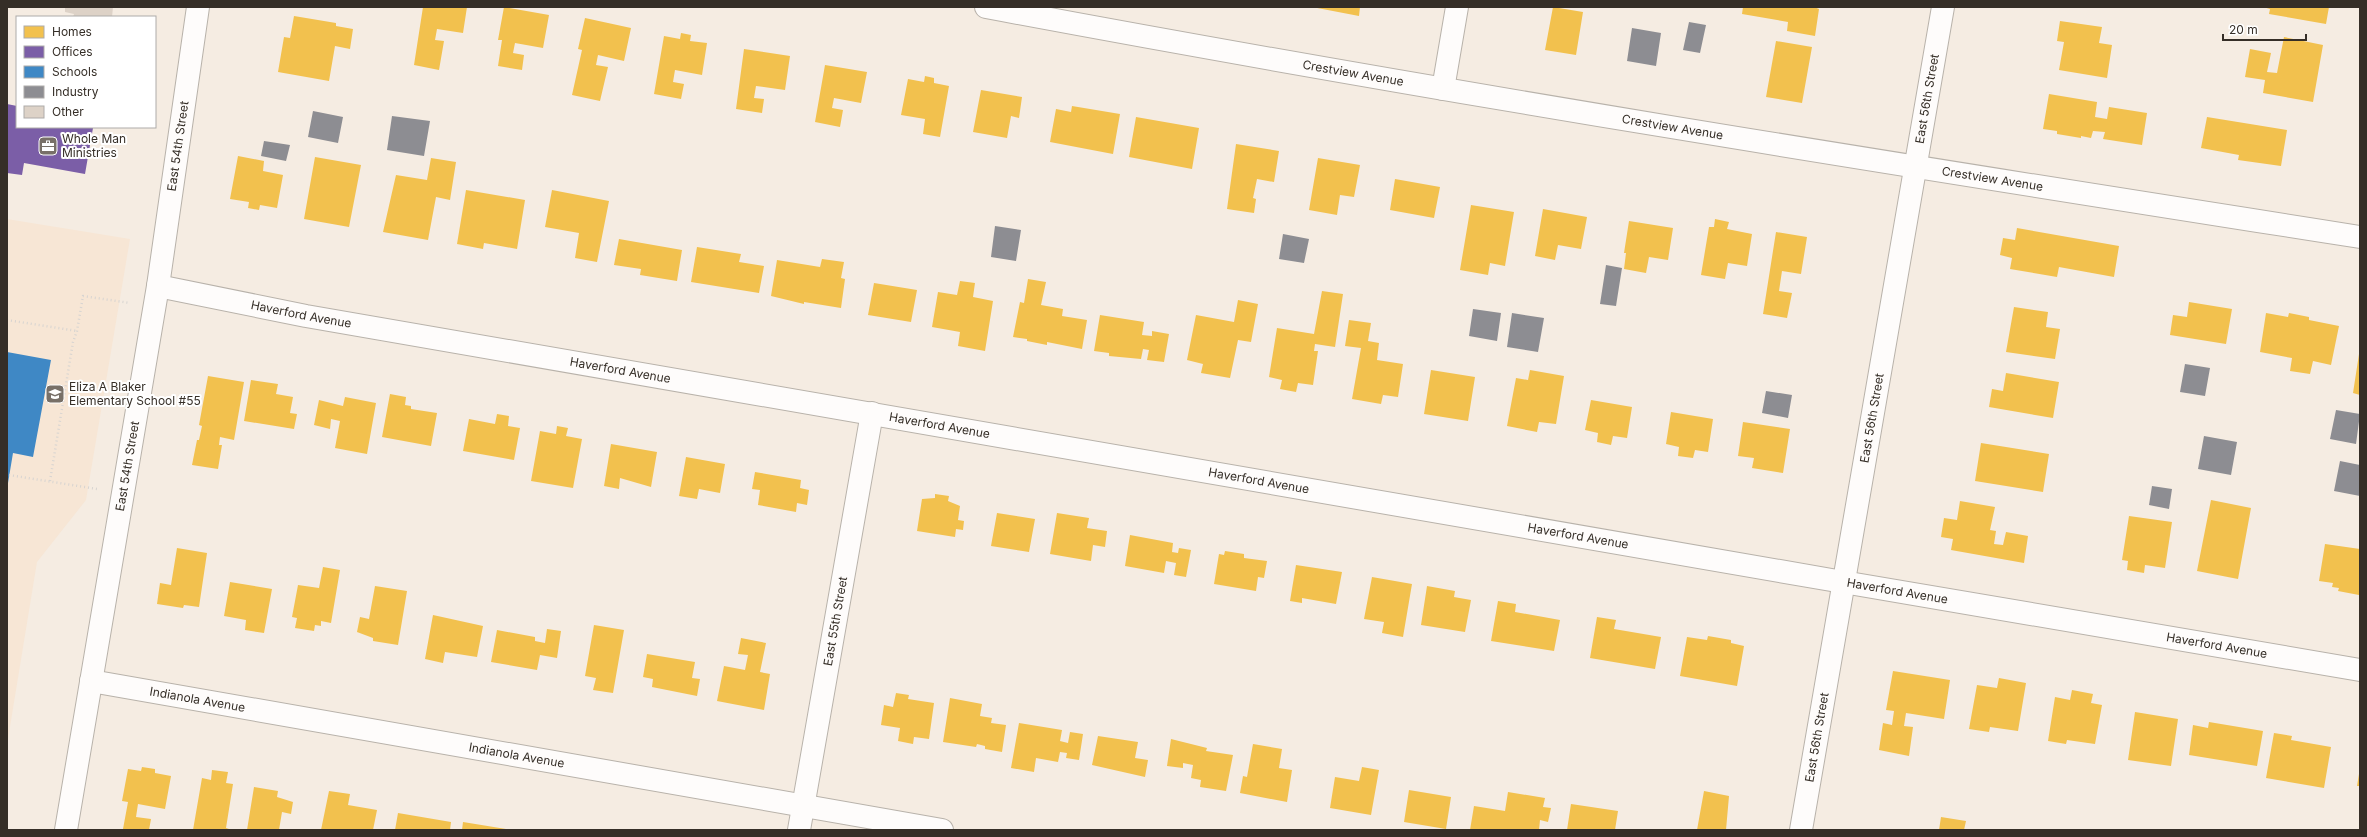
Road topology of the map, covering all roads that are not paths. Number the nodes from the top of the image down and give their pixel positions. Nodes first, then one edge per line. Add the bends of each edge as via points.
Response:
1 (198, 7) edge
2 (986, 7) edge
3 (1457, 7) edge
4 (1943, 7) edge
5 (1024, 11) edge
6 (1443, 89) junction
7 (1914, 167) junction
8 (2360, 238) edge
9 (158, 286) junction
10 (872, 413) junction
11 (1843, 582) junction
12 (2360, 670) edge
13 (91, 681) junction
14 (803, 806) junction
15 (66, 830) edge
16 (799, 830) edge
17 (942, 830) edge
18 (1801, 830) edge

1 - 9 street, East 54th Street
2 - 5 street, Crestview Avenue
3 - 6 street
4 - 7 street, East 56th Street
5 - 6 street, Crestview Avenue via 1226,52
6 - 7 street, Crestview Avenue
7 - 8 street, Crestview Avenue
7 - 11 street, East 56th Street
9 - 10 street, Haverford Avenue via 306,316
9 - 13 street, East 54th Street
10 - 11 street, Haverford Avenue
10 - 14 street, East 55th Street
11 - 12 street, Haverford Avenue
11 - 18 street, East 56th Street
13 - 14 street, Indianola Avenue
13 - 15 street, East 54th Street
14 - 16 street, East 55th Street
14 - 17 street, Indianola Avenue

